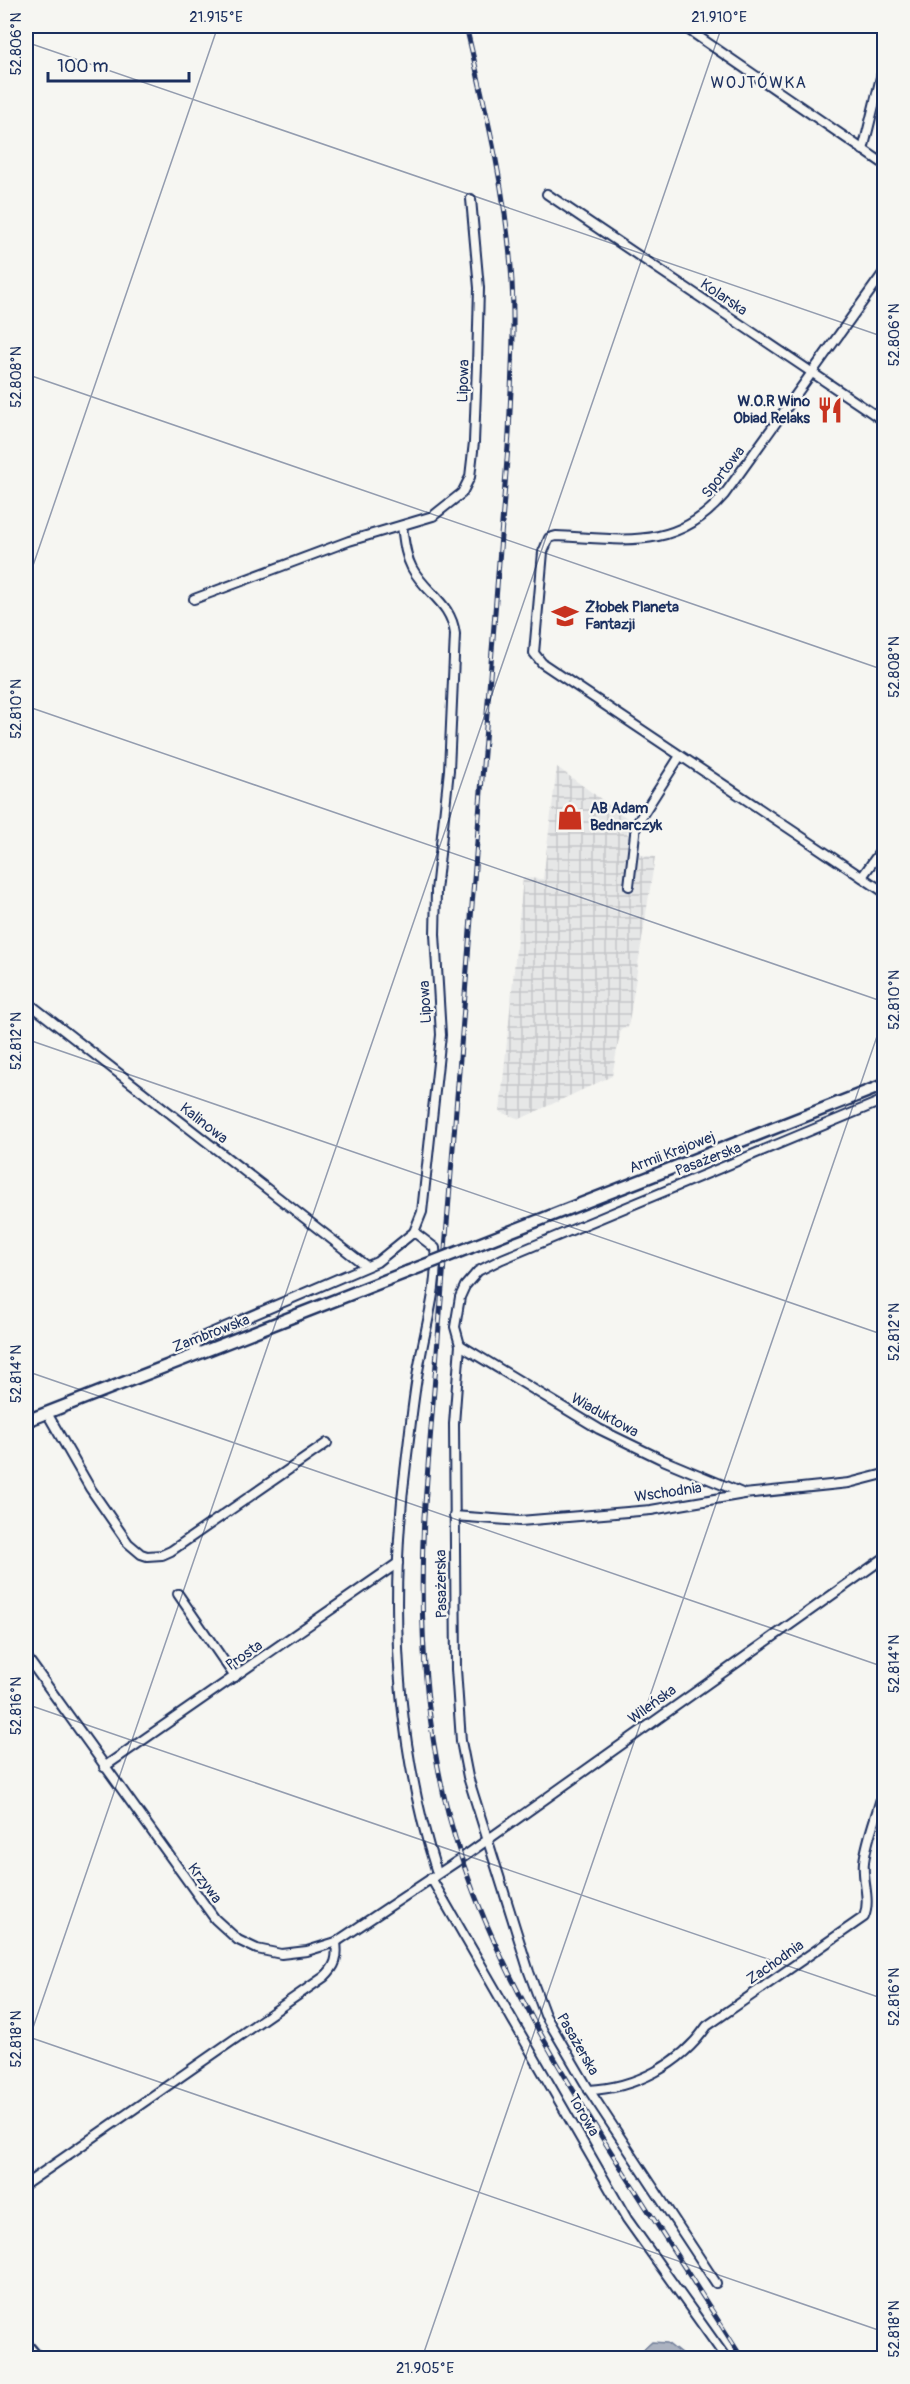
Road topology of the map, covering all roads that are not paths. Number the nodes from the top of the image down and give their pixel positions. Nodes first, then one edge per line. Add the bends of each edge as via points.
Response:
1 (683, 26) edge
2 (875, 26) edge
3 (885, 30) edge
4 (885, 65) edge
5 (863, 150) junction
6 (885, 164) edge
7 (547, 194) dead end
8 (471, 200) dead end
9 (885, 272) edge
10 (812, 373) junction
11 (885, 422) edge
12 (402, 526) junction
13 (194, 599) dead end
14 (680, 756) junction
15 (885, 846) edge
16 (862, 877) junction
17 (630, 886) dead end
18 (885, 892) edge
19 (26, 1001) edge
20 (885, 1085) edge
21 (885, 1100) edge
22 (414, 1232) junction
23 (366, 1266) junction
24 (407, 1272) joint
25 (460, 1345) junction
26 (194, 1355) junction
27 (47, 1413) junction
28 (26, 1421) edge
29 (327, 1443) dead end
30 (885, 1474) edge
31 (744, 1494) junction
32 (454, 1516) junction
33 (885, 1558) edge
34 (398, 1563) junction
35 (178, 1594) dead end
36 (26, 1656) edge
37 (235, 1677) junction
38 (104, 1767) junction
39 (885, 1788) edge
40 (489, 1839) junction
41 (434, 1876) junction
42 (336, 1942) junction
43 (589, 2090) junction
44 (26, 2184) edge
45 (716, 2283) dead end
46 (26, 2344) edge
47 (38, 2358) edge
48 (726, 2358) edge

1 - 5 street
2 - 3 street
4 - 5 street
5 - 6 street
7 - 10 street, Kolarska
8 - 12 street, Lipowa via 479,288 470,477 462,492 433,516
9 - 10 street, Sportowa
10 - 11 street, Kolarska
10 - 14 street, Sportowa via 724,495 694,523 662,537 640,540 556,536 549,538 543,552 536,658
12 - 13 street, Lipowa via 349,541
12 - 22 street, Lipowa via 412,568 453,617 455,634 449,770 436,891 441,1035 422,1212
14 - 16 street
14 - 17 street via 636,825
15 - 16 street
16 - 18 street
19 - 23 street, Kalinowa
20 - 24 main road, Armii Krajowej, bridge
21 - 25 street, Pasażerska via 564,1231 478,1271 460,1297 455,1327
22 - 23 street via 377,1262
22 - 34 street, Torowa via 435,1248 437,1266 419,1363
23 - 26 street via 197,1339
24 - 26 main road, Zambrowska
25 - 31 street, Wiaduktowa via 599,1429 663,1461
25 - 32 street, Pasażerska
26 - 27 main road, Zambrowska
27 - 28 main road, Zambrowska
27 - 29 street via 90,1488 128,1543 141,1554 154,1557 171,1551
30 - 31 street, Wschodnia via 849,1483
31 - 32 street, Wschodnia via 651,1509 520,1521
32 - 40 street, Pasażerska via 461,1741 468,1777
33 - 40 street, Wileńska
34 - 37 street, Prosta
34 - 41 street, Torowa via 400,1695
35 - 37 street
36 - 38 street, Krzywa
37 - 38 street, Prosta
38 - 42 street, Krzywa via 197,1897 238,1940 281,1954
39 - 43 street, Zachodnia via 864,1861 868,1907 864,1917 707,2026 697,2040 664,2066 636,2082
40 - 41 street, Wileńska
40 - 43 street, Pasażerska via 545,2015
41 - 42 street, Krzywa
41 - 48 street, Torowa via 627,2219
42 - 44 street via 338,1957 324,1977
43 - 45 street, Pasażerska
46 - 47 street

